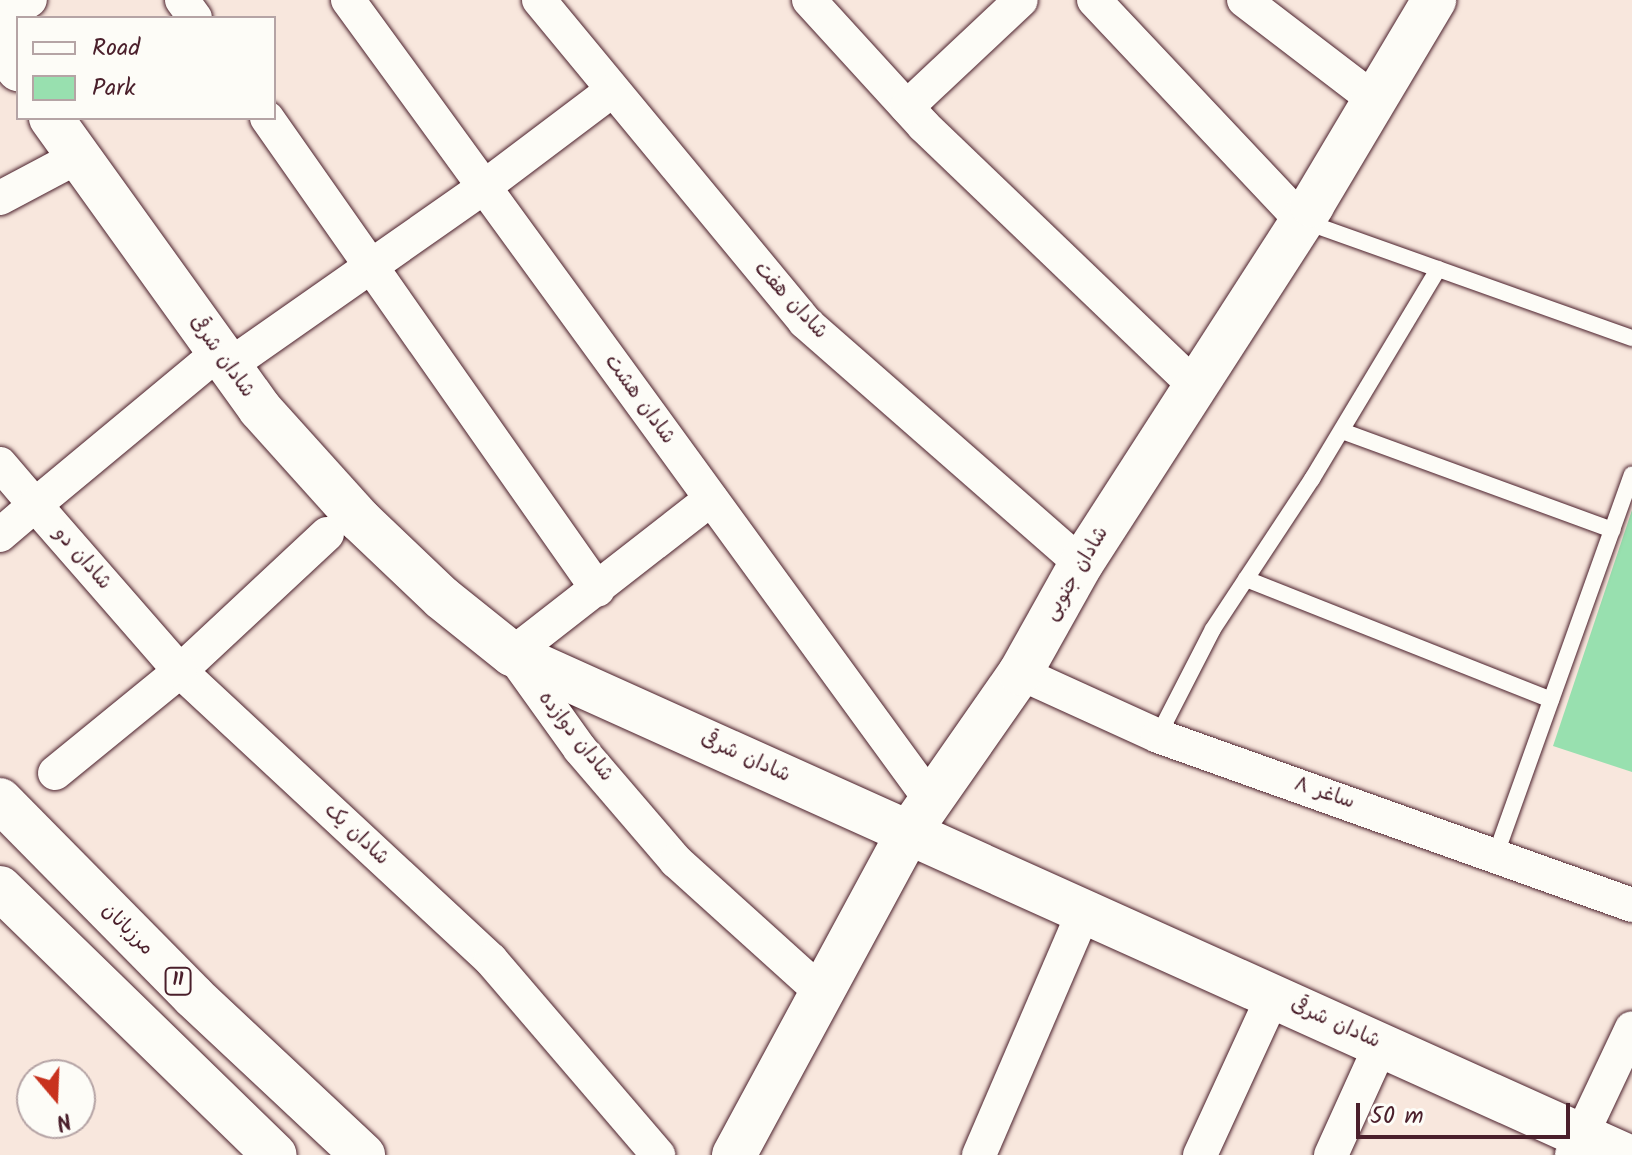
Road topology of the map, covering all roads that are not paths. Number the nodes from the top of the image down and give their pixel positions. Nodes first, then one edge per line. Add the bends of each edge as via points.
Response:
1 (30, 0) edge
2 (348, 0) edge
3 (539, 0) edge
4 (809, 0) edge
5 (1021, 0) edge
6 (1094, 0) edge
7 (1244, 0) edge
8 (1434, 0) edge
9 (0, 20) edge
10 (0, 43) edge
11 (16, 66) edge
12 (610, 92) junction
13 (1375, 100) junction
14 (907, 107) junction
15 (52, 120) edge
16 (268, 120) edge
17 (77, 157) junction
18 (484, 187) junction
19 (0, 198) edge
20 (1302, 221) junction
21 (375, 266) junction
22 (1438, 269) junction
23 (1632, 338) edge
24 (222, 360) junction
25 (1196, 387) junction
26 (1342, 431) junction
27 (0, 464) edge
28 (1632, 475) edge
29 (711, 499) junction
30 (35, 505) junction
31 (1612, 530) junction
32 (327, 534) dead end
33 (0, 535) edge
34 (1081, 564) junction
35 (1246, 579) junction
36 (598, 590) junction
37 (512, 654) junction
38 (180, 671) junction
39 (1020, 673) junction
40 (1551, 700) junction
41 (1158, 736) junction
42 (55, 773) dead end
43 (0, 800) edge
44 (920, 815) junction
45 (1496, 854) junction
46 (1, 889) edge
47 (1632, 905) edge
48 (1084, 911) junction
49 (822, 993) junction
50 (1273, 996) junction
51 (1632, 1028) edge
52 (1381, 1045) junction
53 (1576, 1145) edge
54 (275, 1155) edge
55 (363, 1155) edge
56 (658, 1155) edge
57 (734, 1155) edge
58 (979, 1155) edge
59 (1200, 1155) edge
60 (1331, 1155) edge
61 (1624, 1155) edge

1 - 9 street
2 - 18 street, شادان هشت
3 - 12 street, شادان هفت
4 - 14 street
5 - 14 street
6 - 20 street
7 - 13 street
8 - 13 street, شادان جنوبی
10 - 11 street
12 - 18 street
12 - 34 street, شادان هفت via 805,322
13 - 20 street, شادان جنوبی
14 - 25 street
15 - 17 street, شادان شرقی
16 - 21 street
17 - 19 street
17 - 24 street, شادان شرقی
18 - 21 street
18 - 29 street, شادان هشت
20 - 22 lane
20 - 25 street, شادان جنوبی
21 - 24 street
21 - 36 street
22 - 23 lane
22 - 26 lane
24 - 30 street
24 - 37 street, شادان شرقی via 360,520 442,598
25 - 34 street, شادان جنوبی
26 - 31 lane
26 - 35 lane
27 - 30 street, شادان دو
28 - 31 lane
29 - 36 street
29 - 44 street, شادان هشت
30 - 33 street
30 - 38 street, شادان دو
31 - 40 lane
32 - 38 street
34 - 39 street, شادان جنوبی
35 - 40 lane
35 - 41 lane via 1213,629
36 - 37 street
37 - 44 street, شادان شرقی
37 - 49 street, شادان دوازده via 580,749 676,861
38 - 42 street
38 - 56 street, شادان یک via 491,960
39 - 41 street, ساغر ٨
39 - 44 street, شادان جنوبی
40 - 45 lane
41 - 45 street, ساغر ٨
43 - 55 street, مرزبانان / 11 via 193,996
44 - 48 street, شادان شرقی
44 - 49 street, شادان جنوبی
45 - 47 street, ساغر ٨
46 - 54 street
48 - 50 street, شادان شرقی
48 - 58 street
49 - 57 street, شادان جنوبی
50 - 52 street, شادان شرقی
50 - 59 street
51 - 53 street
52 - 53 street, شادان شرقی
52 - 60 street
53 - 61 street, شادان شرقی

